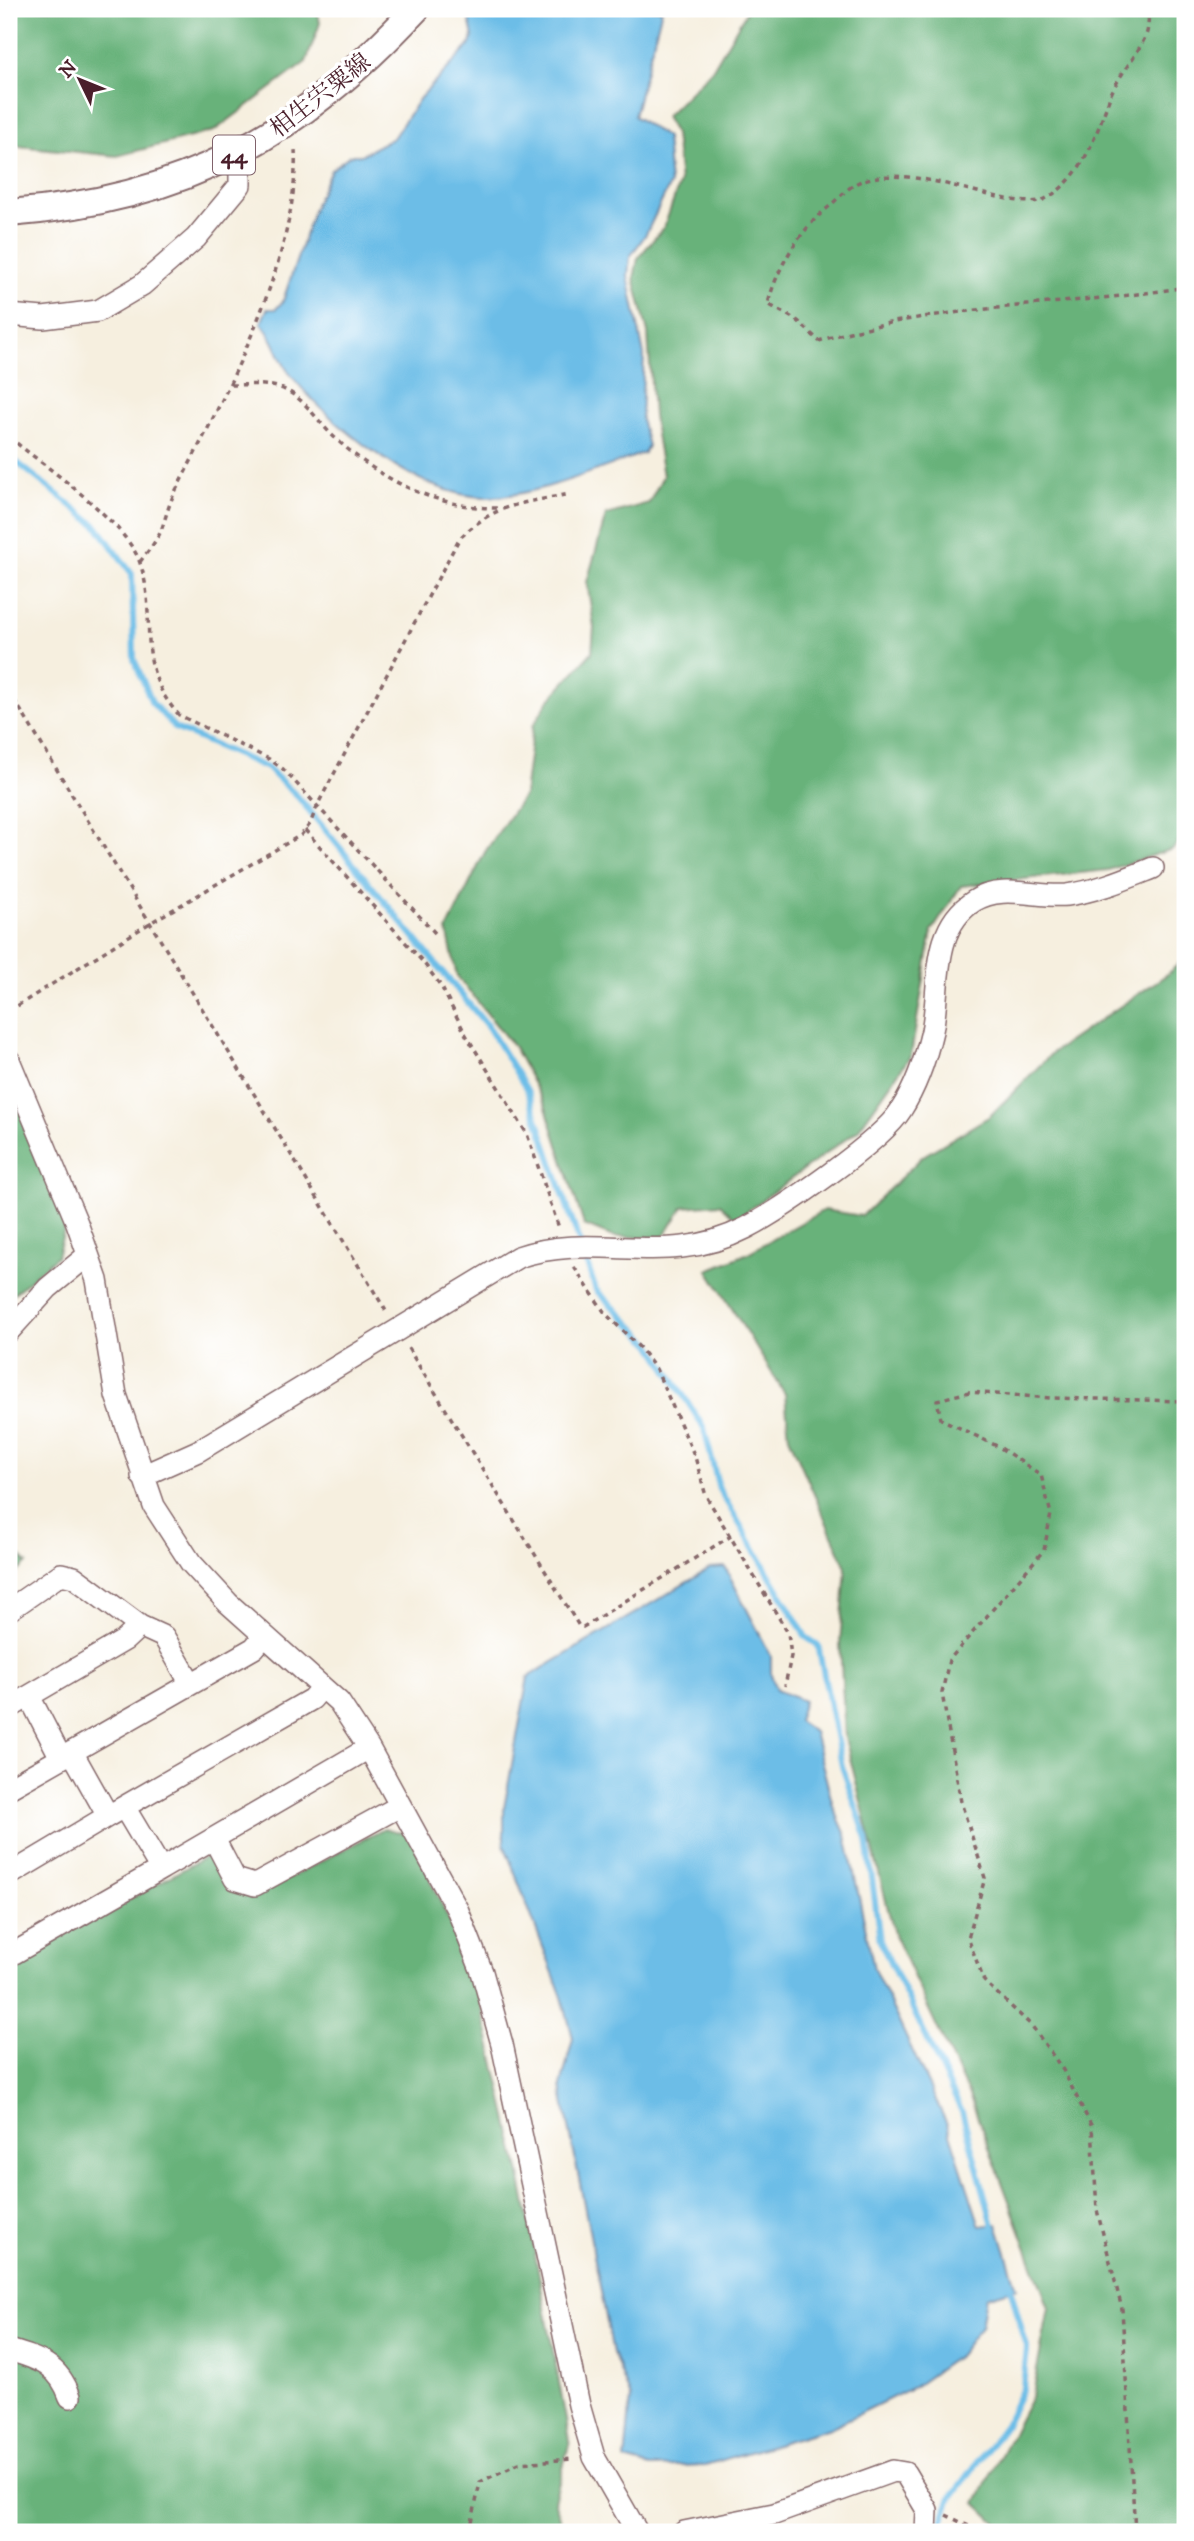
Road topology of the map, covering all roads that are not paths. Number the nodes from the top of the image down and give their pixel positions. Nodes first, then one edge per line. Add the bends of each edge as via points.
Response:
1 (416, 9) edge
2 (232, 156) junction
3 (9, 214) edge
4 (9, 315) edge
5 (1153, 868) dead end
6 (9, 1060) edge
7 (88, 1255) junction
8 (9, 1331) edge
9 (142, 1476) junction
10 (9, 1610) edge
11 (140, 1626) junction
12 (264, 1636) junction
13 (191, 1685) junction
14 (321, 1688) junction
15 (29, 1696) junction
16 (9, 1708) edge
17 (369, 1748) junction
18 (66, 1755) junction
19 (9, 1788) edge
20 (400, 1806) junction
21 (116, 1812) junction
22 (214, 1839) junction
23 (161, 1869) junction
24 (9, 1875) edge
25 (9, 1956) edge
26 (9, 2350) edge
27 (70, 2397) dead end
28 (776, 2523) edge
29 (637, 2532) edge
30 (684, 2532) edge
31 (926, 2532) edge

1 - 2 main road, 相生宍粟線 / 44 via 350,76 302,115
2 - 3 main road, 相生宍粟線 / 44 via 133,194 68,209
2 - 4 street via 240,185 197,238 142,285 98,311 44,318
5 - 9 street via 1066,895 995,892 961,910 943,940 932,1032 900,1112 873,1141 746,1228 697,1248 642,1251 579,1246 543,1248 518,1257 198,1451
6 - 7 street
7 - 8 street
7 - 9 street via 97,1280 116,1395
9 - 12 street via 154,1506 191,1563
10 - 11 street via 61,1574 74,1577
11 - 13 street via 164,1637
11 - 15 street via 125,1640
12 - 13 street via 254,1648
12 - 14 street
13 - 18 street
14 - 17 street via 339,1702
14 - 21 street via 312,1699
15 - 16 street
15 - 18 street
17 - 20 street
17 - 22 street
18 - 19 street
18 - 21 street
20 - 22 street via 255,1885 235,1879
20 - 29 street via 458,1912 482,1972 505,2057 576,2392 594,2457
21 - 23 street
21 - 24 street
22 - 23 street
23 - 25 street
26 - 27 street via 40,2359 64,2379
28 - 30 street
28 - 31 street via 893,2471 905,2473 927,2510

